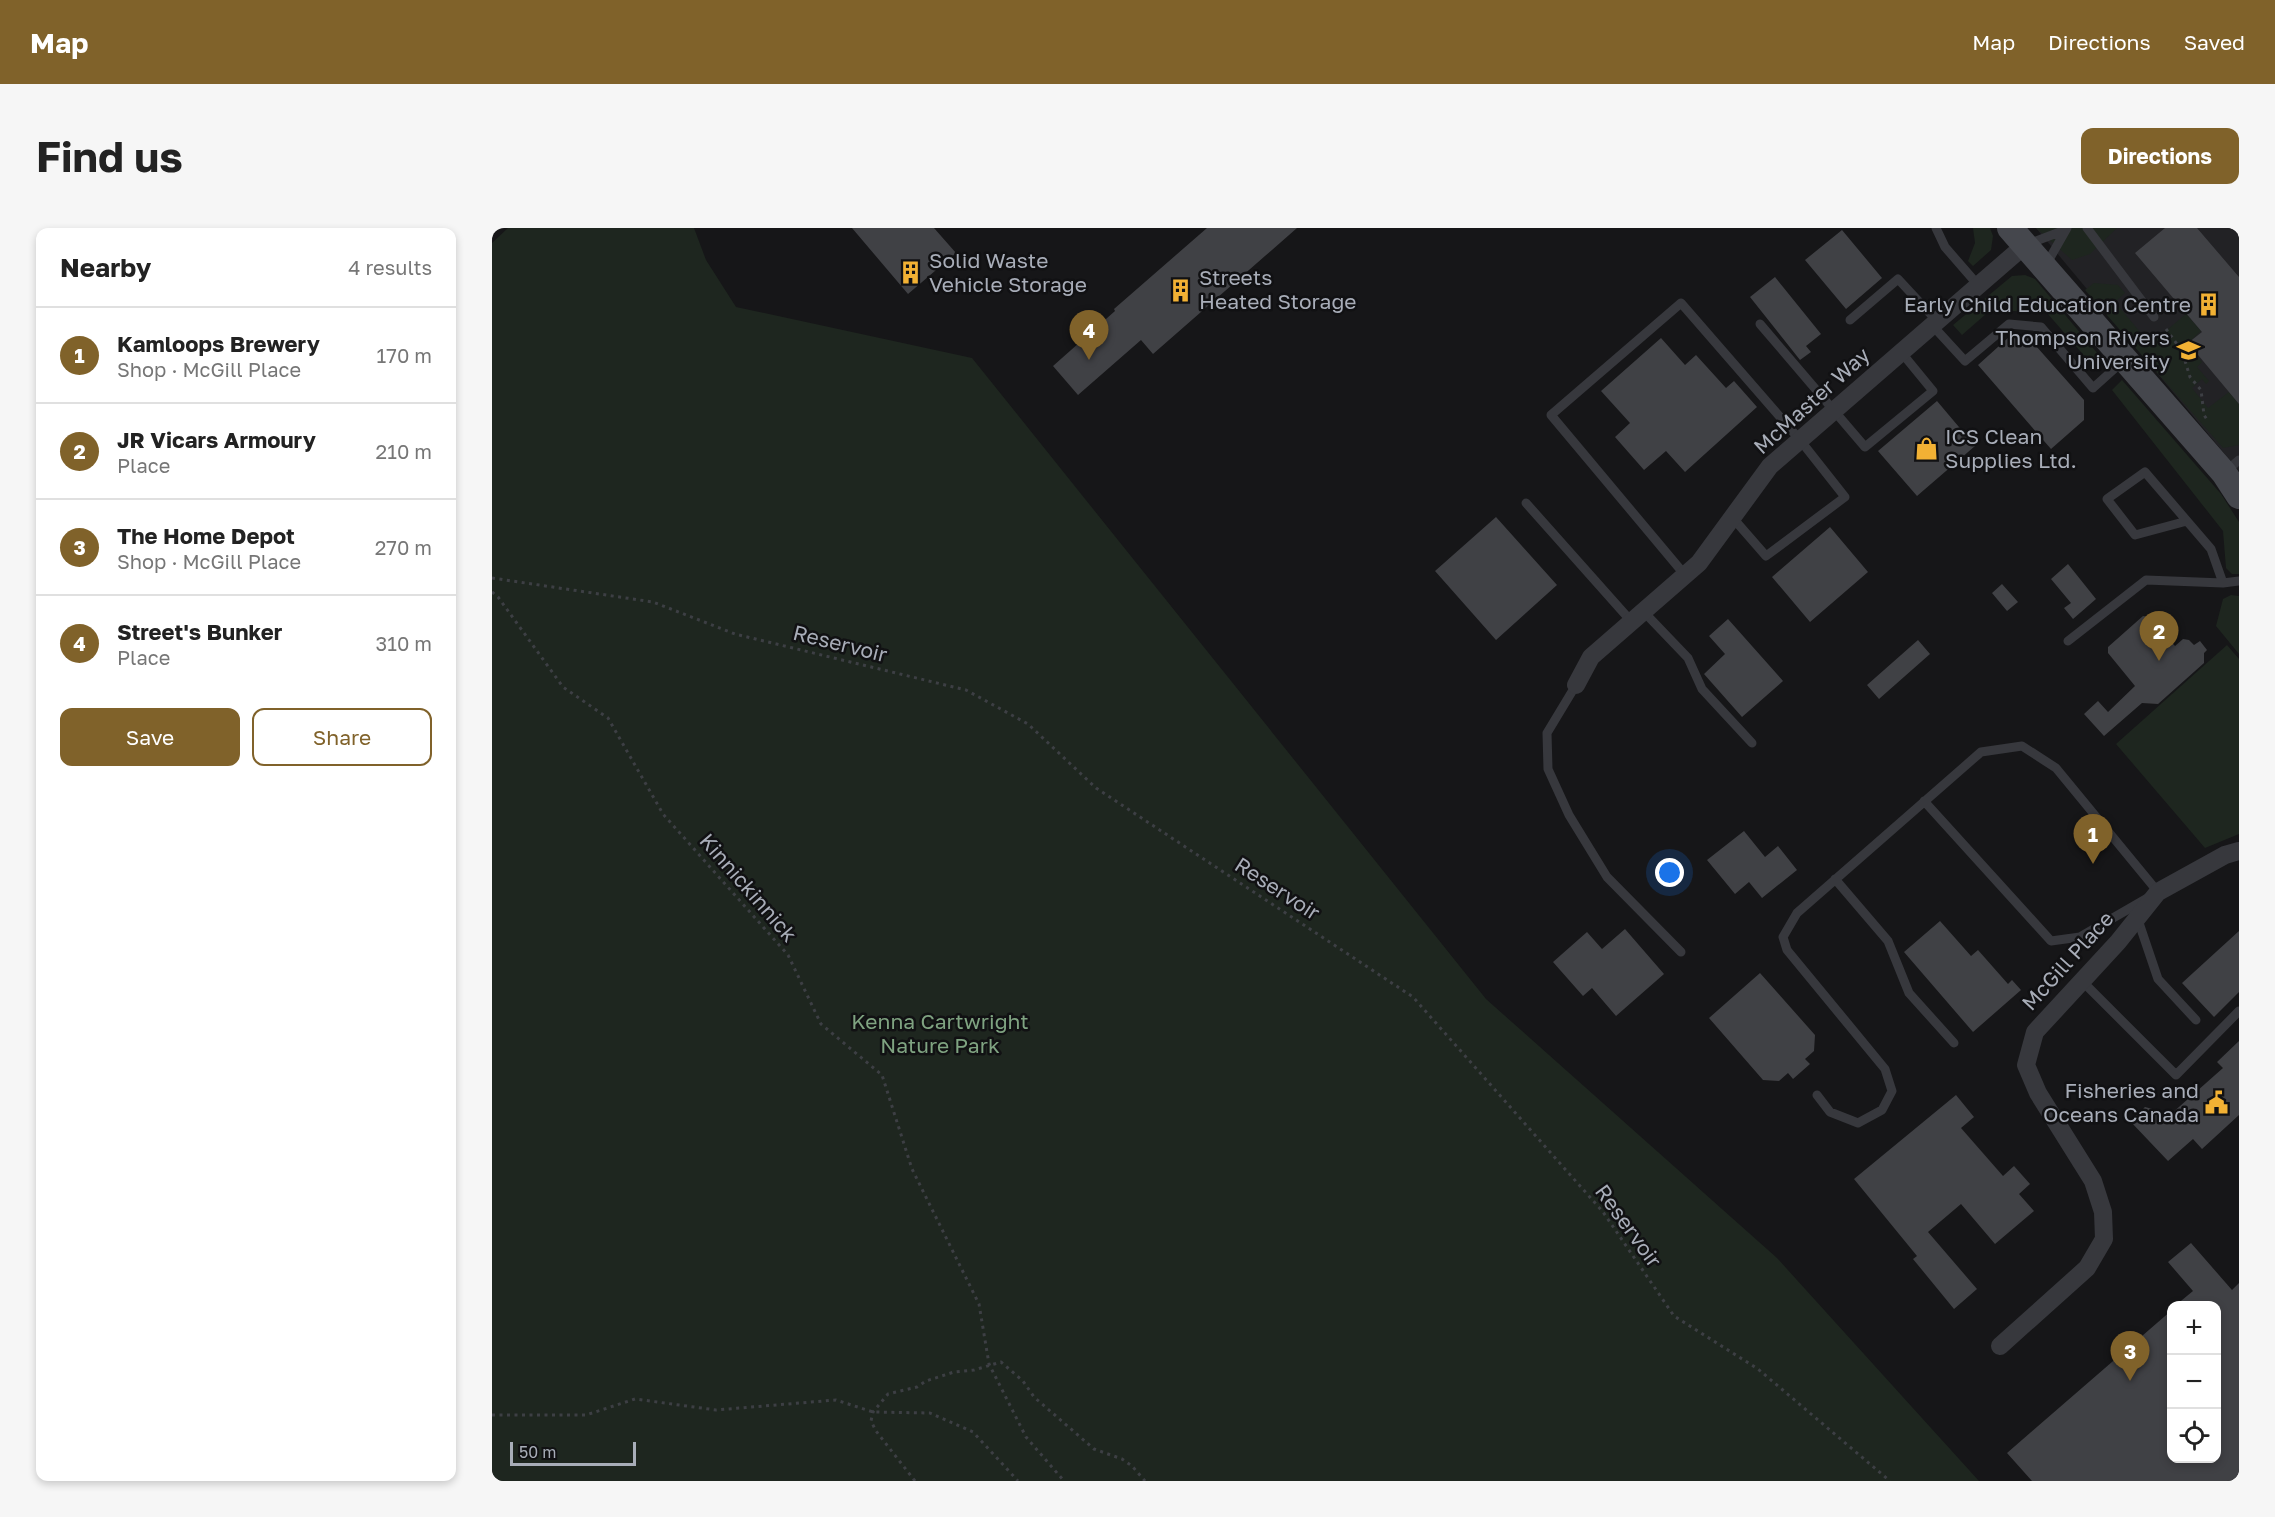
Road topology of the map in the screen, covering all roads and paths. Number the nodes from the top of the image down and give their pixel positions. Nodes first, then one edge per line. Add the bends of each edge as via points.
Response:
1 (1936, 228) edge
2 (2087, 228) edge
3 (2066, 229) edge
4 (2017, 236) edge
5 (2044, 267) junction
6 (1978, 285) junction
7 (2154, 316) dead end
8 (1850, 320) dead end
9 (1934, 323) junction
10 (1760, 324) dead end
11 (2166, 329) dead end
12 (1901, 352) junction
13 (2125, 360) junction
14 (1834, 410) junction
15 (2209, 423) dead end
16 (1800, 440) junction
17 (2232, 466) edge
18 (2239, 496) edge
19 (1526, 503) dead end
20 (1732, 517) junction
21 (2187, 521) junction
22 (1685, 574) junction
23 (492, 578) edge
24 (2239, 581) edge
25 (2223, 583) junction
26 (492, 592) edge
27 (1637, 616) junction
28 (2068, 641) dead end
29 (1576, 685) joint
30 (1752, 743) dead end
31 (1924, 801) junction
32 (2239, 851) edge
33 (1835, 879) junction
34 (2158, 892) junction
35 (2137, 917) junction
36 (1680, 952) dead end
37 (2082, 981) junction
38 (2239, 1011) edge
39 (2196, 1020) dead end
40 (1954, 1043) dead end
41 (1817, 1095) dead end
42 (2000, 1346) dead end
43 (989, 1364) junction
44 (873, 1412) junction
45 (492, 1415) edge
46 (915, 1481) edge
47 (1018, 1481) edge
48 (1064, 1481) edge
49 (1145, 1481) edge
50 (1890, 1481) edge

1 - 6 lane via 1945,247
2 - 7 lane
3 - 4 lane
3 - 5 lane
4 - 5 street
4 - 6 street, McMaster Way
5 - 13 street
6 - 9 street, McMaster Way
8 - 9 lane via 1898,279
9 - 12 street, McMaster Way
9 - 13 lane via 1965,361 2009,324 2041,327 2092,388
10 - 14 lane
11 - 15 path via 2182,351 2190,377 2201,390
12 - 14 street, McMaster Way
12 - 14 lane via 1934,391 1865,447
13 - 17 street
14 - 16 street, McMaster Way
16 - 20 street, McMaster Way via 1770,466
16 - 20 lane via 1845,497 1767,556
16 - 22 lane via 1681,303 1551,415
17 - 18 street
19 - 27 lane
20 - 22 street, McMaster Way
21 - 21 lane via 2145,472 2107,499 2135,535
21 - 25 lane via 2211,549
22 - 27 street, McMaster Way
23 - 50 path, Reservoir via 653,602 735,634 966,690 1028,724 1096,788 1413,997 1603,1212 1674,1316 1758,1370
24 - 25 lane
25 - 28 lane via 2146,580
26 - 43 path, Kinnickinnick via 563,687 608,718 663,814 788,955 821,1024 882,1075 912,1168 979,1304
27 - 29 street, McMaster Way via 1591,657
27 - 30 lane via 1688,658 1702,689
29 - 36 lane via 1547,733 1548,769 1569,815 1607,877
31 - 33 lane
31 - 34 lane via 2051,941 2080,936
31 - 34 lane via 1981,752 2022,746 2056,768
32 - 34 street, McGill Place
33 - 40 lane via 1888,941 1909,993
33 - 41 lane via 1797,913 1783,937 1787,950 1885,1070 1892,1091 1882,1110 1858,1124 1830,1112
34 - 35 street, McGill Place
35 - 37 street, McGill Place
35 - 39 lane via 2158,979
37 - 38 lane via 2176,1075
37 - 42 street, McGill Place via 2035,1032 2026,1065 2038,1094 2093,1181 2103,1212 2104,1239 2087,1268
43 - 44 path via 888,1394
43 - 48 path, Kinnickinnick via 1026,1437
43 - 49 path via 1001,1362 1034,1397 1094,1449 1122,1459
44 - 45 path via 836,1400 716,1410 635,1399 586,1415
44 - 46 path via 871,1421 876,1431
44 - 47 path via 930,1413 973,1432

